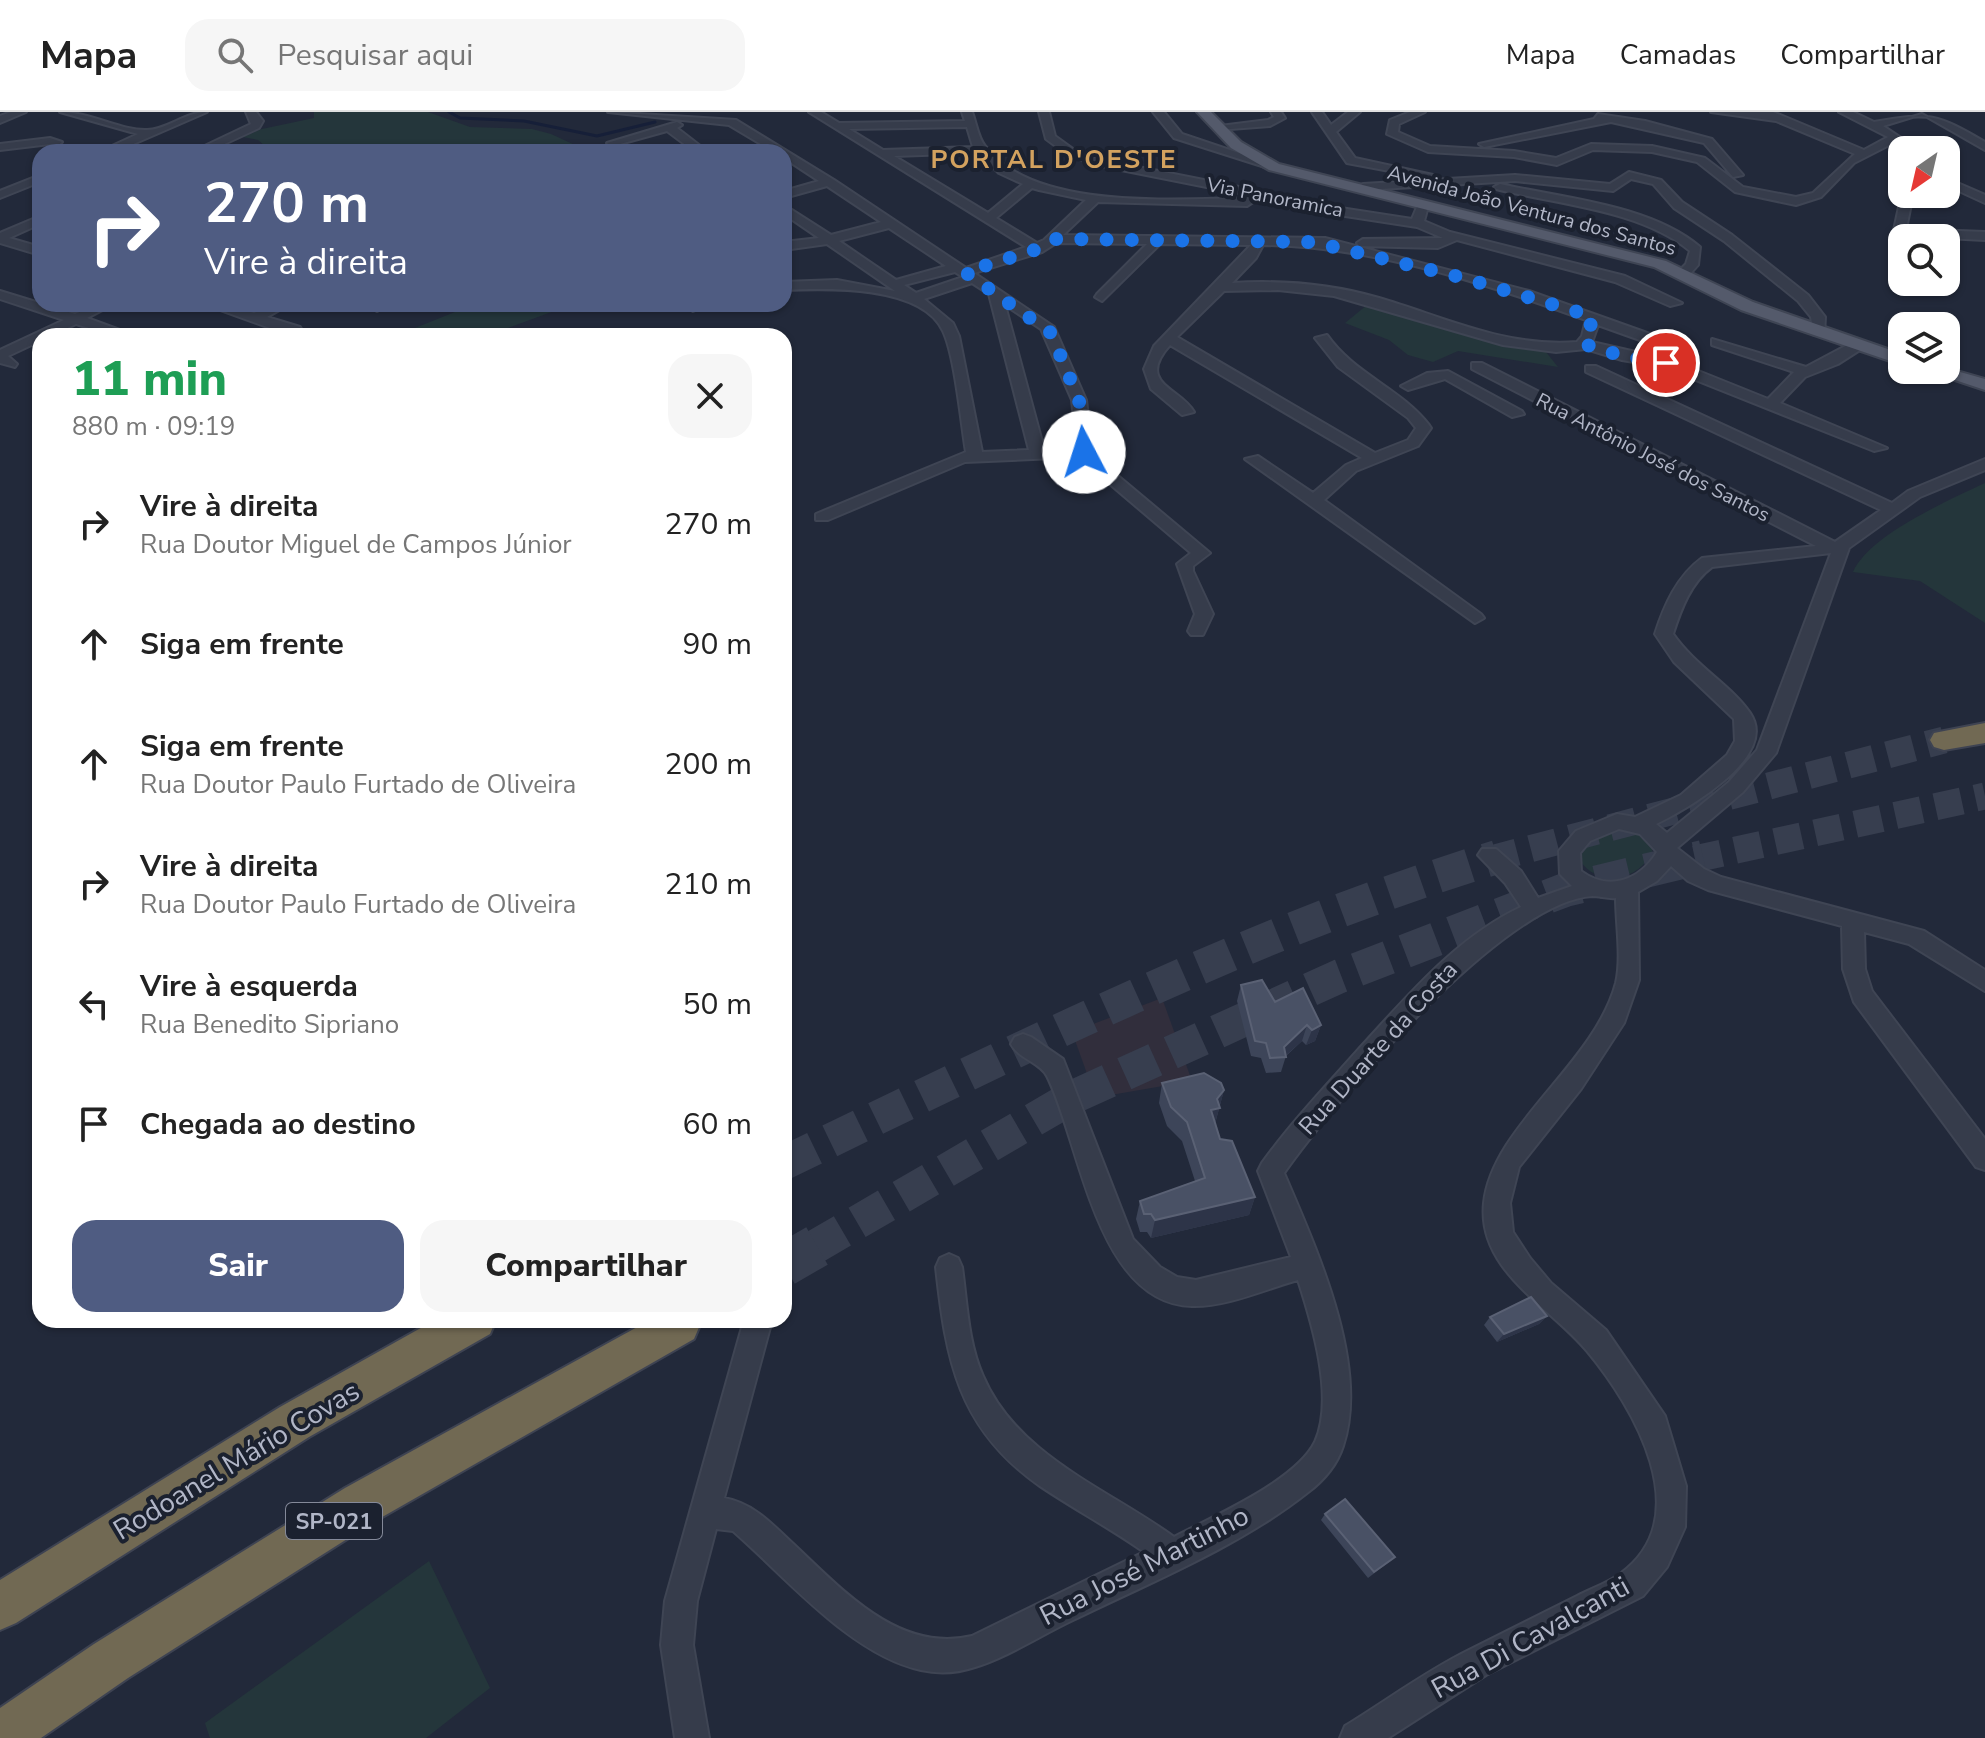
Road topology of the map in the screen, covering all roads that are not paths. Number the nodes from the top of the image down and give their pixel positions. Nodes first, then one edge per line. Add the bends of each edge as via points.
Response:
1 (21, 112) edge
2 (65, 112) edge
3 (202, 112) edge
4 (251, 112) edge
5 (613, 112) edge
6 (814, 112) edge
7 (900, 112) edge
8 (1044, 112) edge
9 (1158, 112) edge
10 (1204, 112) edge
11 (1276, 112) edge
12 (1317, 112) edge
13 (1355, 112) edge
14 (1420, 112) edge
15 (1584, 112) edge
16 (1716, 112) edge
17 (1764, 112) edge
18 (1844, 112) edge
19 (1922, 112) edge
20 (967, 118) edge
21 (1610, 119) junction
22 (1779, 119) junction
23 (0, 120) edge
24 (702, 120) junction
25 (898, 125) junction
26 (1875, 125) junction
27 (837, 126) junction
28 (668, 127) junction
29 (1217, 127) junction
30 (1330, 131) junction
31 (1791, 131) dead end
32 (149, 134) junction
33 (1895, 136) edge
34 (1888, 141) edge
35 (56, 144) edge
36 (125, 144) edge
37 (216, 144) edge
38 (613, 144) edge
39 (691, 144) edge
40 (769, 144) edge
41 (1236, 145) junction
42 (1613, 146) junction
43 (0, 147) edge
44 (1985, 147) edge
45 (1211, 148) junction
46 (1428, 149) junction
47 (978, 150) junction
48 (32, 151) edge
49 (880, 153) junction
50 (1862, 153) junction
51 (792, 158) edge
52 (0, 160) edge
53 (1269, 165) junction
54 (12, 173) dead end
55 (32, 175) edge
56 (32, 180) edge
57 (1463, 181) junction
58 (830, 182) junction
59 (1443, 182) junction
60 (1031, 183) junction
61 (1584, 184) junction
62 (1363, 187) junction
63 (1960, 187) edge
64 (792, 193) edge
65 (1754, 194) junction
66 (0, 195) edge
67 (1094, 199) junction
68 (1985, 199) edge
69 (1280, 202) junction
70 (1425, 203) junction
71 (792, 214) edge
72 (988, 219) junction
73 (893, 223) junction
74 (1417, 223) junction
75 (32, 224) edge
76 (1452, 235) junction
77 (1960, 235) edge
78 (1985, 236) edge
79 (0, 238) edge
80 (1056, 239) junction
81 (832, 240) junction
82 (1157, 240) junction
83 (1259, 241) junction
84 (1313, 242) junction
85 (792, 245) edge
86 (32, 248) edge
87 (1038, 249) junction
88 (965, 272) junction
89 (1682, 274) junction
90 (895, 284) junction
91 (792, 286) edge
92 (1220, 287) junction
93 (995, 293) junction
94 (0, 295) edge
95 (1102, 297) dead end
96 (913, 298) junction
97 (1675, 303) dead end
98 (32, 305) edge
99 (53, 312) edge
100 (90, 312) edge
101 (236, 312) edge
102 (267, 312) edge
103 (255, 318) junction
104 (1593, 318) junction
105 (75, 319) junction
106 (56, 328) edge
107 (104, 328) edge
108 (288, 328) edge
109 (1819, 332) junction
110 (1169, 338) junction
111 (1322, 338) dead end
112 (32, 340) edge
113 (1717, 342) dead end
114 (1584, 344) junction
115 (1858, 345) junction
116 (1687, 352) dead end
117 (1888, 355) edge
118 (10, 364) dead end
119 (1477, 366) dead end
120 (1591, 369) dead end
121 (1805, 371) junction
122 (1960, 378) edge
123 (1985, 385) edge
124 (1408, 386) dead end
125 (1772, 403) junction
126 (1187, 412) dead end
127 (1517, 414) dead end
128 (1879, 448) dead end
129 (1084, 452) junction
130 (1038, 455) junction
131 (975, 457) junction
132 (1372, 458) junction
133 (1253, 459) dead end
134 (1985, 464) edge
135 (1313, 501) junction
136 (1892, 509) junction
137 (822, 517) dead end
138 (1836, 546) junction
139 (1794, 555) junction
140 (1830, 575) junction
141 (1475, 618) dead end
142 (1197, 631) dead end
143 (1985, 733) edge
144 (1944, 740) tunnel mouth
145 (1638, 824) junction
146 (1666, 849) junction
147 (1489, 855) dead end
148 (1571, 874) junction
149 (1639, 882) junction
150 (1589, 889) junction
151 (1736, 890) junction
152 (1538, 907) junction
153 (1853, 918) junction
154 (1985, 982) edge
155 (1023, 1044) dead end
156 (1985, 1159) edge
157 (1271, 1171) joint
158 (1307, 1265) junction
159 (949, 1267) dead end
160 (461, 1328) edge
161 (675, 1328) edge
162 (756, 1328) edge
163 (706, 1514) junction
164 (1170, 1553) junction
165 (0, 1607) edge
166 (0, 1737) edge
167 (692, 1738) edge
168 (1357, 1738) edge

1 - 23 street
2 - 32 street
3 - 32 street
4 - 37 street via 258,121 255,126
5 - 24 street
6 - 27 street
7 - 25 street
8 - 69 street, Via Panoramica via 1050,137 1085,158
9 - 45 street via 1174,134
10 - 29 main road, Avenida João Ventura dos Santos
11 - 29 street via 1280,118 1270,123
12 - 30 street
13 - 30 street
14 - 46 street via 1398,118 1391,130
15 - 21 street
16 - 22 street
17 - 22 street
18 - 26 street
19 - 26 street
19 - 44 street
20 - 25 street
20 - 47 street
21 - 46 street via 1478,145
21 - 65 street via 1708,141
22 - 31 street
22 - 50 street
24 - 28 street
24 - 40 street via 738,124
25 - 27 street
26 - 33 street
27 - 49 street
28 - 38 street
28 - 39 street
29 - 41 main road, Avenida João Ventura dos Santos
30 - 59 street via 1355,164 1411,170
32 - 36 street
34 - 50 street
35 - 43 street
41 - 45 street
41 - 53 main road, Avenida João Ventura dos Santos
42 - 46 street via 1583,149 1557,162
42 - 61 street via 1592,166
42 - 65 street via 1701,160 1735,187
45 - 53 street
47 - 49 street
47 - 60 street via 1004,171
48 - 52 street
49 - 72 street
50 - 65 street via 1806,200
51 - 58 street
53 - 62 main road, Avenida João Ventura dos Santos
54 - 55 street
56 - 66 street
57 - 59 street
57 - 61 street via 1515,178
57 - 89 street via 1664,227 1696,250 1692,265
58 - 64 street
58 - 73 street
59 - 62 street
60 - 67 street
60 - 72 street
61 - 109 street via 1613,188 1629,175 1657,182 1678,205 1803,298 1818,317
62 - 70 main road, Avenida João Ventura dos Santos
63 - 68 street
67 - 69 street
67 - 80 street
69 - 74 street, Via Panoramica
70 - 74 street
70 - 89 main road, Avenida João Ventura dos Santos via 1636,256
71 - 81 street
72 - 87 street
73 - 81 street
73 - 88 street
74 - 76 street, Via Panoramica
75 - 79 street
76 - 84 street via 1438,244
76 - 97 street, Via Panoramica via 1620,279
77 - 78 street
79 - 86 street
80 - 82 street
80 - 87 street
81 - 85 street
81 - 90 street
82 - 83 street
82 - 95 street
83 - 84 street
83 - 92 street
84 - 104 street via 1460,277
87 - 88 street
88 - 90 street
88 - 93 street
88 - 96 street
89 - 109 main road, Avenida João Ventura dos Santos via 1747,306
90 - 96 street
91 - 96 street via 837,284
92 - 110 street
92 - 114 street via 1325,289 1518,343 1558,348
93 - 129 street via 1051,333 1079,400
93 - 130 street
94 - 98 street
96 - 131 street via 940,316 952,336
99 - 105 street
100 - 105 street
101 - 103 street
102 - 103 street
103 - 108 street
104 - 114 street
104 - 116 street
105 - 106 street
105 - 107 street
109 - 115 main road, Avenida João Ventura dos Santos
110 - 126 street via 1153,360 1153,383 1162,396
110 - 132 street
111 - 132 street via 1343,362 1401,404 1424,428 1413,443
112 - 118 street via 0,357
113 - 121 street
114 - 125 street via 1666,363
115 - 117 main road, Avenida João Ventura dos Santos
115 - 121 street
119 - 138 street, Rua Antônio José dos Santos
120 - 136 street
121 - 125 street
122 - 123 main road
124 - 127 street via 1448,375
125 - 128 street
129 - 130 street
129 - 142 street via 1093,466 1202,553 1185,564 1203,607
130 - 131 street
131 - 137 street via 954,460
132 - 135 street via 1351,468
133 - 135 street
134 - 136 street
135 - 141 street
136 - 138 street
138 - 139 street
138 - 140 street via 1841,556
139 - 140 street
139 - 145 street via 1708,562 1695,571 1672,609 1664,634 1669,645 1743,717 1745,741 1734,760 1688,800
140 - 146 street via 1766,753
143 - 144 highway
145 - 146 street
145 - 148 street via 1617,821 1583,836 1569,851
146 - 149 street via 1663,864
146 - 151 street via 1696,875
147 - 152 street
148 - 150 street
148 - 152 street, Rua Duarte da Costa
149 - 150 street via 1600,892
149 - 151 street
149 - 168 street, Rua Di Cavalcanti via 1628,980 1612,1023 1508,1162 1497,1203 1500,1236 1521,1267 1596,1340 1655,1426 1671,1486 1670,1527 1656,1556 1632,1585 1475,1664
150 - 152 street, Rua Duarte da Costa
151 - 153 street
152 - 157 street, Rua Duarte da Costa via 1469,949 1440,976
153 - 154 street via 1916,937
153 - 156 street via 1854,969 1862,995
155 - 158 street via 1055,1066 1112,1221 1141,1270 1190,1295
157 - 158 street, Rua José Martinho
158 - 164 street, Rua José Martinho via 1337,1380 1329,1446 1289,1489
159 - 164 street via 959,1341 989,1419 1011,1447 1043,1473 1119,1516
160 - 165 highway, Rodoanel Mário Covas via 167,1500
161 - 166 highway, SP-021 via 361,1504 124,1652
162 - 163 street
163 - 164 street, Rua José Martinho via 727,1513 744,1520 876,1636 942,1658 975,1651
163 - 167 street via 690,1560 677,1645

